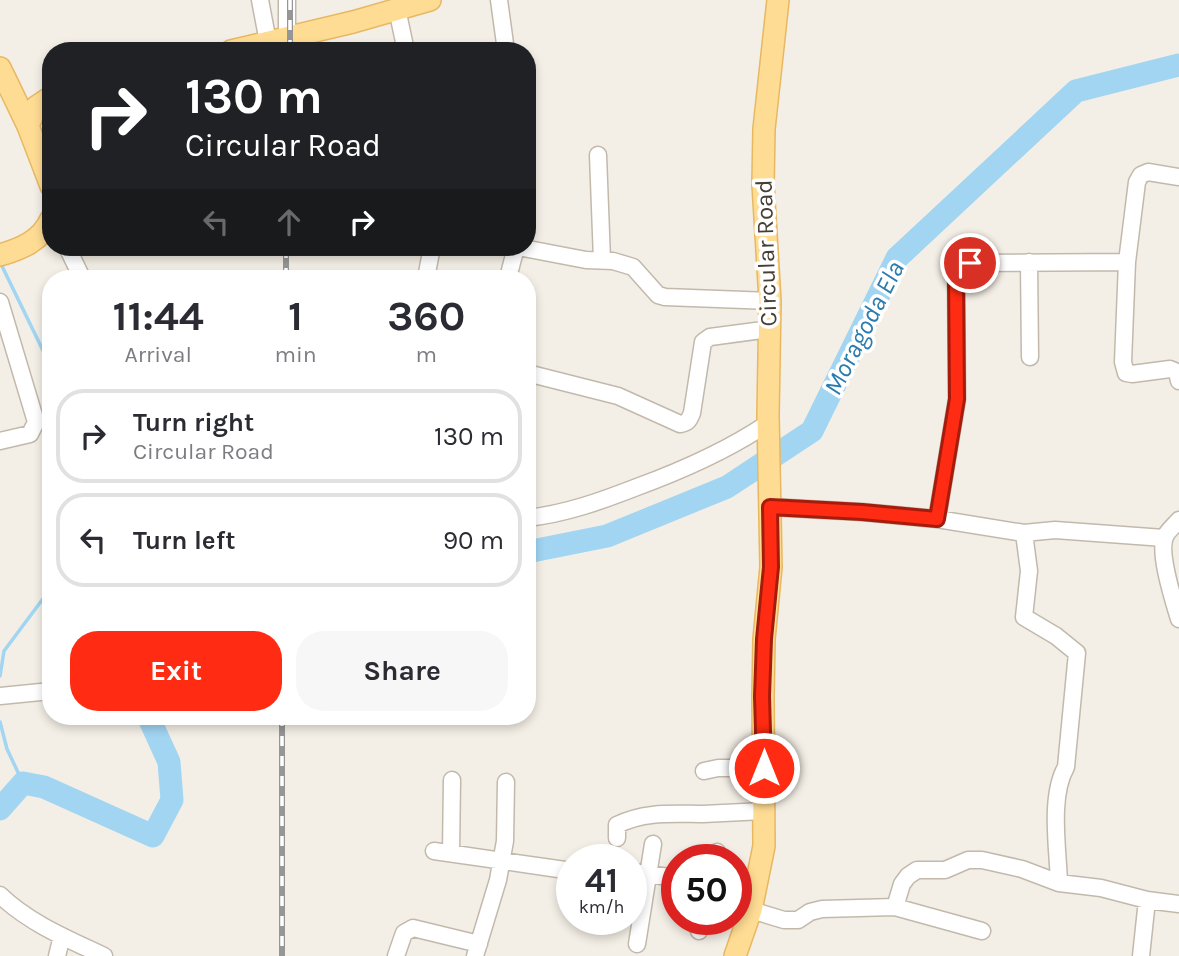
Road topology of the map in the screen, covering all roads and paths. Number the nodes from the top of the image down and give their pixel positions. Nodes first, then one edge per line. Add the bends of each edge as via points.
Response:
1 (260, 0) edge
2 (287, 0) edge
3 (430, 0) edge
4 (499, 0) edge
5 (778, 0) edge
6 (397, 9) junction
7 (278, 39) junction
8 (266, 42) edge
9 (404, 42) edge
10 (505, 42) edge
11 (0, 68) edge
12 (42, 103) edge
13 (28, 126) junction
14 (598, 155) dead end
15 (42, 163) edge
16 (1179, 177) edge
17 (42, 235) edge
18 (536, 251) edge
19 (8, 253) edge
20 (602, 260) junction
21 (1029, 262) junction
22 (1127, 262) junction
23 (770, 301) junction
24 (0, 302) edge
25 (770, 329) junction
26 (1030, 357) dead end
27 (536, 375) edge
28 (1179, 381) edge
29 (768, 419) junction
30 (0, 441) edge
31 (770, 507) junction
32 (536, 516) edge
33 (937, 519) junction
34 (1179, 520) edge
35 (1024, 533) junction
36 (1164, 538) junction
37 (1179, 619) edge
38 (42, 692) edge
39 (0, 696) edge
40 (764, 768) junction
41 (704, 771) dead end
42 (453, 780) dead end
43 (506, 782) dead end
44 (764, 811) junction
45 (617, 838) dead end
46 (653, 844) dead end
47 (647, 857) edge
48 (502, 861) junction
49 (556, 869) edge
50 (1059, 883) junction
51 (752, 884) edge
52 (0, 895) edge
53 (1147, 900) junction
54 (752, 903) edge
55 (1179, 904) edge
56 (895, 908) junction
57 (982, 931) dead end
58 (637, 935) edge
59 (740, 935) edge
60 (62, 936) junction
61 (637, 944) dead end
62 (477, 950) edge
63 (57, 956) edge
64 (104, 956) edge
65 (396, 956) edge
66 (735, 956) edge
67 (1141, 956) edge

1 - 7 street
2 - 7 street
3 - 6 main road
4 - 10 street
5 - 23 main road, Circular Road via 764,129
6 - 7 main road
6 - 9 street
7 - 8 main road
11 - 13 main road
12 - 13 main road
13 - 15 main road
14 - 20 street
16 - 22 street via 1141,175
17 - 19 main road
18 - 20 street
20 - 23 street via 633,267 665,297
21 - 22 street
21 - 26 street
21 - 33 street via 970,263 956,275 957,399
22 - 28 street via 1126,373 1175,370
23 - 25 main road, Circular Road
24 - 30 street via 36,422 30,433
25 - 27 street via 710,337 703,342 692,413 684,424 618,396
25 - 29 main road, Circular Road
29 - 31 main road, Circular Road
29 - 32 street via 722,452 676,473 576,509
31 - 33 street
31 - 40 main road, Circular Road via 771,567 762,696
33 - 35 street
34 - 36 street
35 - 36 street via 1055,530
35 - 50 street via 1028,571 1024,617 1077,653 1066,766 1059,779 1056,809
36 - 37 street via 1167,582
38 - 39 street
40 - 41 street
40 - 44 main road, Circular Road
42 - 48 street via 445,851
43 - 48 street
44 - 45 street via 633,817 617,825
44 - 51 main road, Circular Road via 764,846
46 - 47 street
48 - 49 street
48 - 62 street
50 - 53 street
50 - 56 street via 1022,869 968,860 945,870 917,870 902,884
52 - 60 street
53 - 55 street
53 - 67 street
54 - 56 street via 784,920 798,920 822,909
56 - 57 street
58 - 61 street
59 - 66 main road, Circular Road
60 - 63 street
60 - 64 street
62 - 65 street via 413,928 404,933

